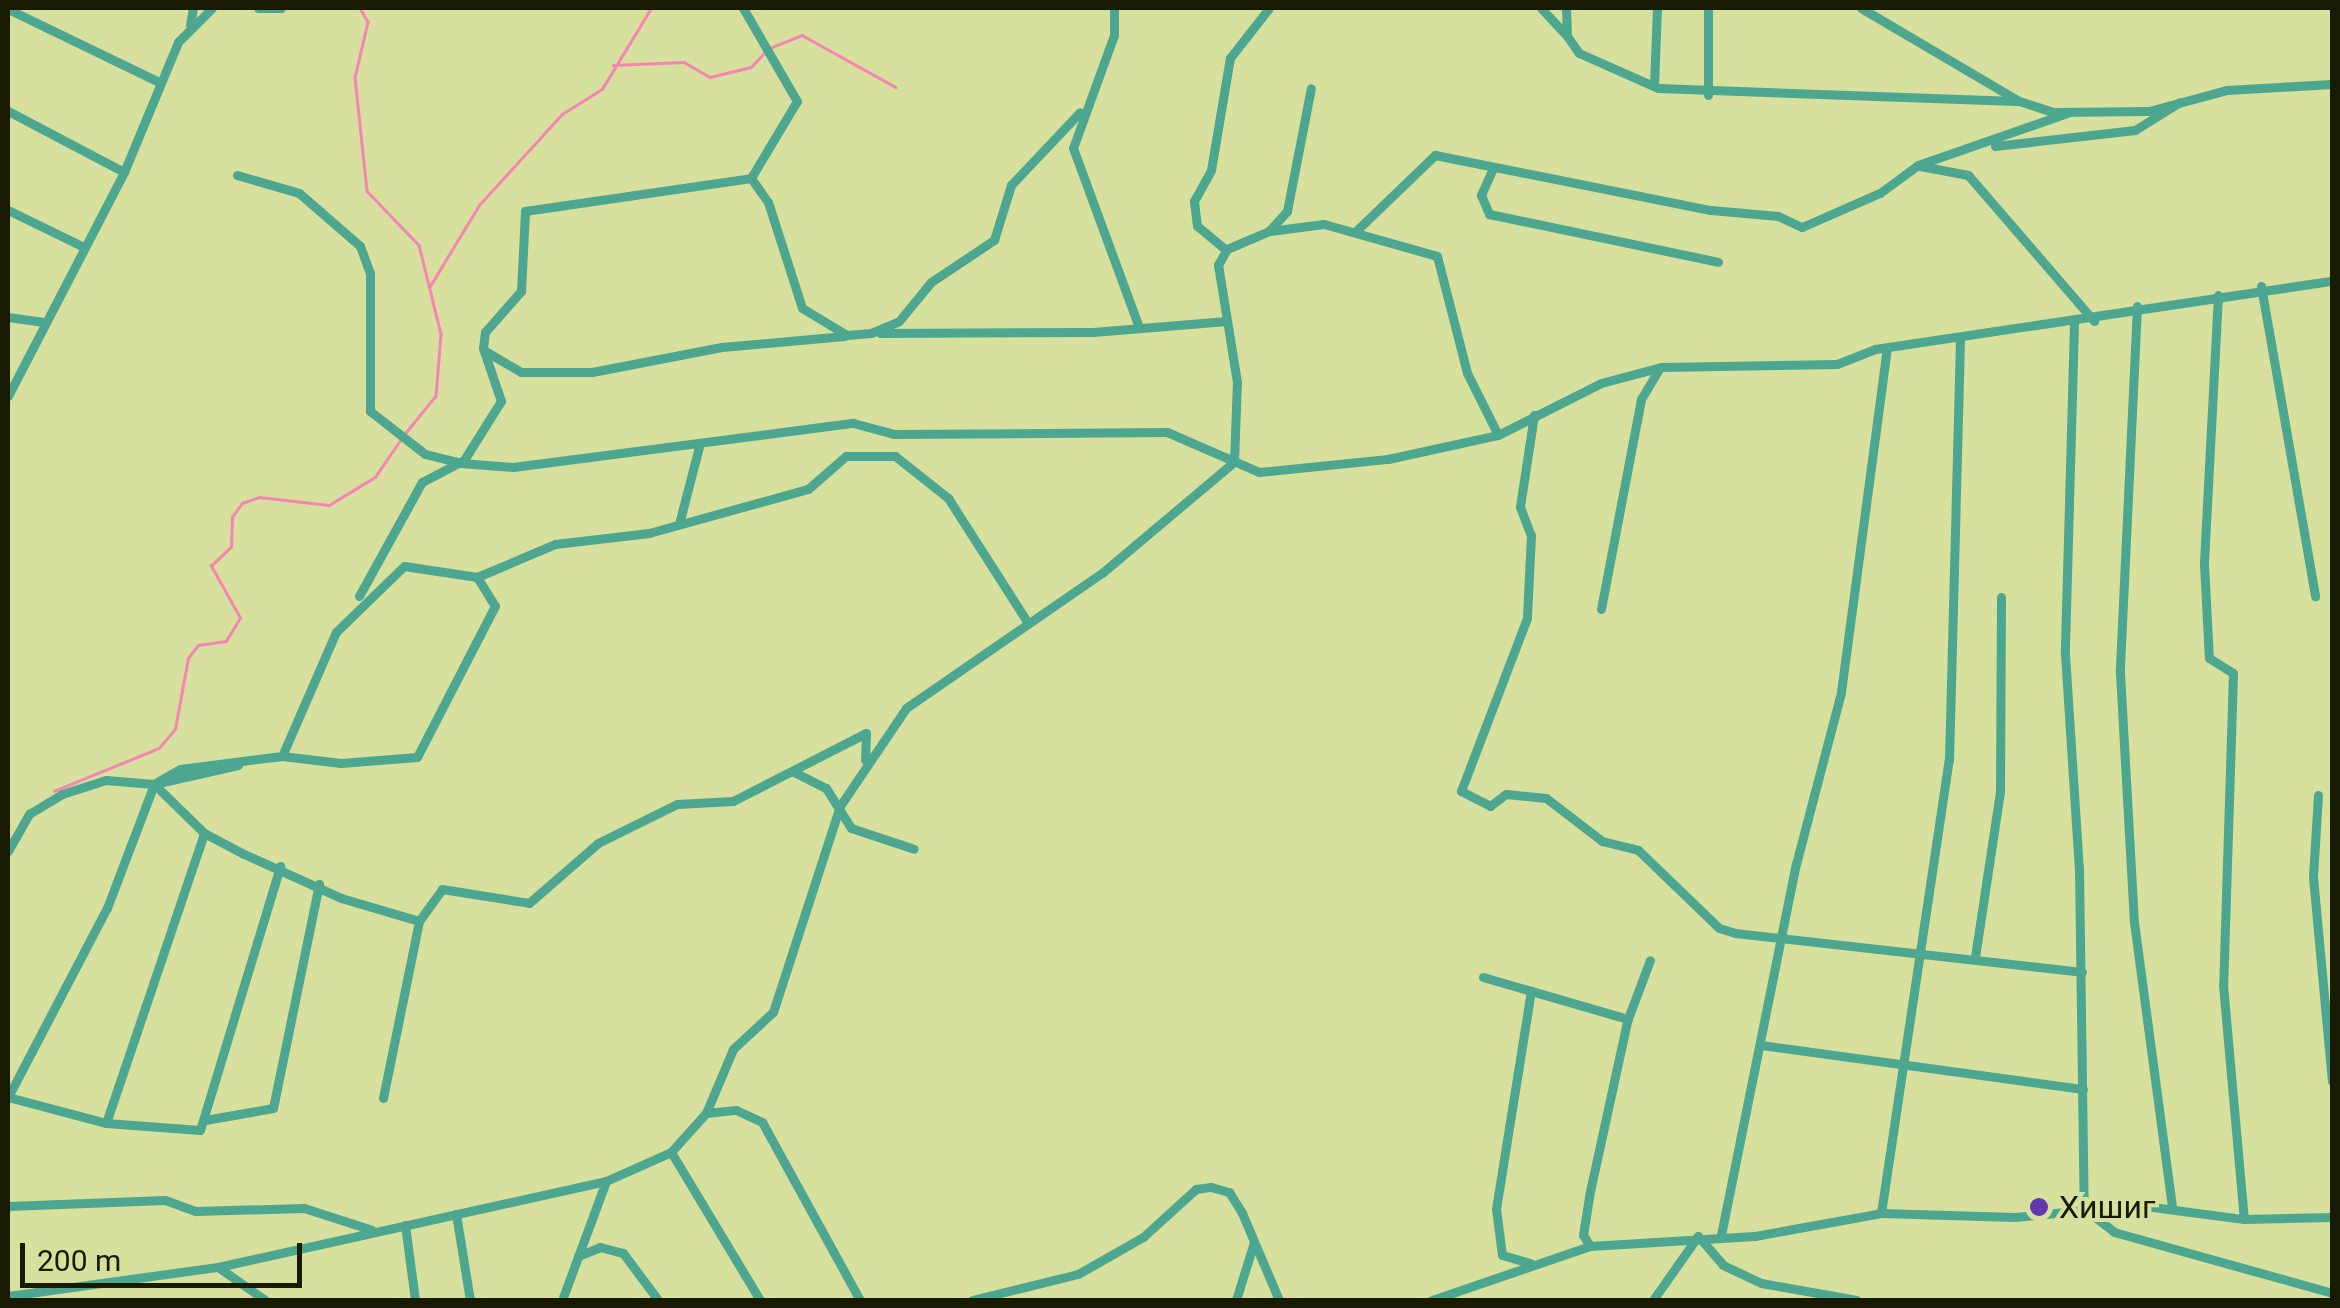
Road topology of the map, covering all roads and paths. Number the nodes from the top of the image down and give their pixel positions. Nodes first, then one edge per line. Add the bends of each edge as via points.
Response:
1 (193, 8) edge
2 (212, 8) edge
3 (258, 8) edge
4 (281, 8) edge
5 (742, 8) edge
6 (1114, 8) edge
7 (1270, 8) edge
8 (1541, 8) edge
9 (1566, 8) edge
10 (1657, 8) edge
11 (1708, 8) edge
12 (1860, 8) edge
13 (8, 10) edge
14 (190, 25) junction
15 (1567, 36) junction
16 (159, 82) junction
17 (2332, 84) edge
18 (1654, 86) junction
19 (1311, 88) dead end
20 (1708, 95) junction
21 (2187, 96) junction
22 (2019, 102) junction
23 (8, 112) edge
24 (1080, 112) junction
25 (2068, 112) junction
26 (1982, 147) junction
27 (1918, 166) junction
28 (1493, 168) junction
29 (124, 172) junction
30 (237, 175) dead end
31 (751, 178) junction
32 (8, 210) edge
33 (1269, 231) junction
34 (1356, 231) junction
35 (84, 247) junction
36 (1226, 250) junction
37 (1718, 262) dead end
38 (2332, 282) edge
39 (2262, 286) junction
40 (2218, 295) junction
41 (2137, 306) junction
42 (8, 316) edge
43 (1227, 321) junction
44 (2094, 321) junction
45 (42, 322) junction
46 (2074, 324) junction
47 (1139, 328) junction
48 (871, 333) junction
49 (847, 335) junction
50 (1960, 339) junction
51 (482, 348) junction
52 (1886, 348) junction
53 (1661, 367) junction
54 (8, 396) edge
55 (1534, 414) junction
56 (1498, 436) junction
57 (700, 442) junction
58 (1234, 462) junction
59 (460, 463) junction
60 (679, 524) junction
61 (477, 577) junction
62 (2001, 596) dead end
63 (2315, 596) dead end
64 (358, 603) junction
65 (1601, 609) dead end
66 (1028, 623) junction
67 (282, 756) junction
68 (794, 772) junction
69 (861, 772) junction
70 (154, 784) junction
71 (2318, 795) dead end
72 (840, 806) junction
73 (204, 832) junction
74 (914, 849) dead end
75 (8, 851) edge
76 (280, 866) junction
77 (319, 884) junction
78 (419, 921) junction
79 (1783, 935) junction
80 (1920, 954) junction
81 (1975, 957) junction
82 (1650, 960) dead end
83 (2082, 972) junction
84 (2328, 973) edge
85 (1484, 977) dead end
86 (1531, 991) junction
87 (1628, 1019) junction
88 (1762, 1045) junction
89 (1902, 1066) junction
90 (2332, 1081) edge
91 (2083, 1089) junction
92 (8, 1097) edge
93 (383, 1098) dead end
94 (706, 1114) junction
95 (206, 1120) junction
96 (106, 1123) junction
97 (671, 1152) junction
98 (606, 1182) junction
99 (8, 1206) edge
100 (2172, 1208) junction
101 (2084, 1209) junction
102 (1881, 1213) junction
103 (456, 1214) junction
104 (2332, 1217) edge
105 (2244, 1219) junction
106 (405, 1225) junction
107 (375, 1231) junction
108 (1720, 1234) junction
109 (1698, 1236) junction
110 (1254, 1242) junction
111 (1590, 1246) junction
112 (578, 1256) junction
113 (1537, 1263) junction
114 (218, 1267) junction
115 (2332, 1293) edge
116 (8, 1296) edge
117 (68, 1296) edge
118 (264, 1300) edge
119 (415, 1300) edge
120 (470, 1300) edge
121 (562, 1300) edge
122 (658, 1300) edge
123 (760, 1300) edge
124 (860, 1300) edge
125 (972, 1300) edge
126 (1236, 1300) edge
127 (1280, 1300) edge
128 (1432, 1300) edge
129 (1653, 1300) edge
130 (1856, 1300) edge

1 - 14 street
2 - 14 street
3 - 4 street
5 - 31 street via 797,101
6 - 24 street via 1110,48
7 - 36 street via 1230,58 1211,170 1194,201 1197,226
8 - 15 street
9 - 15 street
10 - 18 street
11 - 20 street
12 - 22 street
13 - 16 street
14 - 16 street
15 - 18 street via 1587,58
16 - 29 street
17 - 21 street
18 - 20 street
19 - 33 street via 1287,211
20 - 22 street
21 - 25 street via 2149,111
21 - 26 street via 2135,130
22 - 25 street
23 - 29 street
24 - 47 street via 1076,161
24 - 48 street via 1011,185 994,240 931,282 899,321
25 - 26 street
26 - 27 street
27 - 28 street via 1880,193 1802,227 1778,216
27 - 44 street via 1968,176
28 - 34 street via 1426,160
28 - 37 street via 1481,195 1488,214
29 - 35 street
30 - 59 street via 289,187 360,246 370,273 370,411 426,454
31 - 49 street via 768,202 795,296 814,320
31 - 51 street via 525,211 521,291 485,332
32 - 35 street
33 - 34 street via 1315,224
33 - 36 street
34 - 56 street via 1436,256 1467,373
35 - 45 street
36 - 43 street via 1218,265
38 - 39 street
39 - 40 street
39 - 63 street
40 - 41 street
40 - 105 street via 2204,564 2209,658 2233,674 2223,984
41 - 44 street
41 - 100 street via 2120,673 2134,922
42 - 45 street
43 - 47 street
43 - 58 street via 1239,406
44 - 46 street
45 - 54 street
46 - 50 street
46 - 83 street via 2065,654
47 - 48 street
48 - 49 street
49 - 51 street via 581,372 521,372
50 - 52 street
50 - 80 street via 1949,760
51 - 59 street via 501,401
52 - 53 street via 1837,364
52 - 79 street via 1841,692
53 - 55 street via 1601,382
53 - 65 street via 1640,399
55 - 56 street
55 - 79 street via 1520,508 1532,535 1527,618 1461,791 1490,806 1506,794 1546,798 1602,841 1638,850 1719,928
56 - 58 street via 1307,468 1259,472
57 - 58 street via 853,424 894,434 1147,431
57 - 59 street via 512,467
57 - 60 street
58 - 66 street via 1102,573
59 - 64 street via 422,482
60 - 61 street via 555,544
60 - 66 street via 808,490 846,456 894,456 948,498
61 - 64 street via 413,562
61 - 67 street via 495,606 416,757 341,763
62 - 81 street via 2000,791
64 - 67 street via 324,654
66 - 69 street via 996,653 906,708
67 - 70 street via 180,769
68 - 69 street via 866,733 872,738
68 - 72 street via 826,788
68 - 78 street via 732,801 666,810 598,844 529,903 442,889
69 - 72 street
70 - 73 street
70 - 75 street via 106,780 62,794 29,814
70 - 92 street via 107,908
71 - 84 street via 2314,877
72 - 74 street via 852,828
72 - 94 street via 773,1012 733,1049
73 - 76 street
73 - 96 street
76 - 77 street
76 - 95 street
77 - 78 street
77 - 95 street via 272,1108
78 - 93 street
79 - 80 street
79 - 88 street
80 - 81 street
80 - 89 street
81 - 83 street
82 - 87 street
83 - 91 street
84 - 90 street
85 - 86 street
86 - 87 street
86 - 113 street via 1496,1226 1502,1255
87 - 111 street via 1589,1196 1583,1234
88 - 89 street
88 - 108 street
89 - 91 street
89 - 102 street
91 - 101 street
92 - 96 street
94 - 97 street
94 - 124 street via 736,1110 762,1122
95 - 96 street via 200,1130 182,1132
97 - 98 street
97 - 123 street
98 - 103 street
98 - 112 street
99 - 107 street via 165,1200 196,1211 304,1208
100 - 101 street
100 - 105 street
101 - 102 street via 2015,1217
101 - 115 street via 2114,1232
102 - 108 street
103 - 106 street
103 - 120 street
104 - 105 street
106 - 107 street
106 - 119 street
107 - 114 street
108 - 109 street
109 - 111 street
109 - 129 street
109 - 130 street via 1723,1265 1760,1283
110 - 125 street via 1229,1192 1196,1189 1143,1237 1078,1274
110 - 126 street
110 - 127 street
111 - 113 street
112 - 121 street
112 - 122 street via 600,1247 622,1253
113 - 128 street
114 - 117 street
114 - 118 street
116 - 117 street

